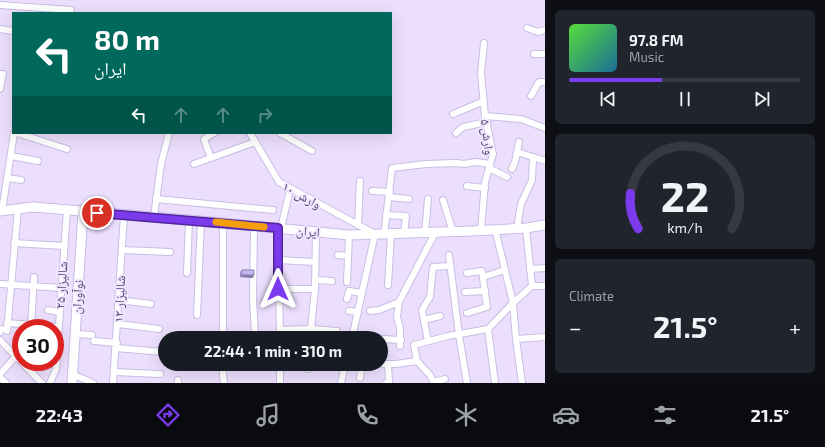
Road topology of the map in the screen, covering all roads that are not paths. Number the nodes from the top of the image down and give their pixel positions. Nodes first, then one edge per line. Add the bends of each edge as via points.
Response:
1 (0, 5) edge
2 (71, 10) dead end
3 (527, 28) dead end
4 (0, 29) edge
5 (12, 30) edge
6 (545, 30) edge
7 (484, 43) dead end
8 (534, 54) dead end
9 (545, 54) edge
10 (2, 74) edge
11 (545, 82) edge
12 (0, 89) edge
13 (531, 96) dead end
14 (484, 101) junction
15 (453, 114) dead end
16 (486, 119) junction
17 (545, 128) edge
18 (456, 132) dead end
19 (14, 134) edge
20 (20, 134) edge
21 (169, 134) edge
22 (212, 134) edge
23 (282, 134) edge
24 (253, 137) edge
25 (519, 142) dead end
26 (67, 149) dead end
27 (312, 150) dead end
28 (517, 152) junction
29 (11, 156) junction
30 (533, 157) junction
31 (212, 158) junction
32 (38, 161) dead end
33 (545, 161) edge
34 (194, 164) dead end
35 (490, 166) junction
36 (512, 169) dead end
37 (507, 177) dead end
38 (7, 178) junction
39 (21, 180) dead end
40 (360, 181) dead end
41 (467, 186) dead end
42 (485, 188) junction
43 (372, 191) dead end
44 (289, 194) dead end
45 (389, 195) junction
46 (156, 198) junction
47 (428, 199) dead end
48 (408, 200) dead end
49 (442, 200) dead end
50 (18, 209) junction
51 (67, 210) junction
52 (273, 210) dead end
53 (1, 211) edge
54 (83, 212) junction
55 (124, 214) junction
56 (386, 216) junction
57 (154, 217) junction
58 (189, 220) junction
59 (201, 221) junction
60 (223, 223) junction
61 (358, 225) junction
62 (545, 225) edge
63 (254, 226) junction
64 (280, 228) junction
65 (521, 228) junction
66 (496, 229) junction
67 (481, 230) junction
68 (316, 231) junction
69 (452, 232) junction
70 (425, 233) junction
71 (435, 233) junction
72 (383, 234) junction
73 (404, 234) junction
74 (349, 235) junction
75 (14, 243) junction
76 (64, 246) junction
77 (122, 250) junction
78 (170, 252) dead end
79 (338, 254) dead end
80 (449, 255) dead end
81 (348, 256) junction
82 (278, 260) junction
83 (315, 262) junction
84 (450, 266) junction
85 (545, 268) edge
86 (530, 269) junction
87 (505, 270) junction
88 (467, 272) dead end
89 (188, 273) dead end
90 (34, 276) dead end
91 (483, 277) junction
92 (315, 280) junction
93 (332, 281) dead end
94 (347, 282) dead end
95 (0, 284) edge
96 (10, 284) junction
97 (388, 285) dead end
98 (34, 286) junction
99 (532, 286) junction
100 (545, 286) edge
101 (61, 288) junction
102 (278, 289) junction
103 (315, 289) junction
104 (464, 292) dead end
105 (485, 292) junction
106 (362, 293) junction
107 (348, 299) dead end
108 (119, 300) junction
109 (399, 302) junction
110 (513, 303) junction
111 (151, 304) dead end
112 (48, 310) dead end
113 (348, 311) dead end
114 (370, 311) dead end
115 (60, 312) junction
116 (358, 312) junction
117 (468, 313) dead end
118 (197, 315) dead end
119 (440, 316) dead end
120 (32, 319) edge
121 (59, 319) edge
122 (424, 320) junction
123 (7, 324) junction
124 (12, 324) edge
125 (118, 324) junction
126 (159, 328) dead end
127 (311, 329) junction
128 (488, 329) junction
129 (280, 330) joint
130 (3, 331) edge
131 (223, 331) edge
132 (255, 331) edge
133 (337, 331) dead end
134 (354, 331) edge
135 (75, 334) junction
136 (459, 334) junction
137 (545, 337) edge
138 (516, 339) junction
139 (0, 340) edge
140 (388, 340) edge
141 (428, 341) junction
142 (116, 345) junction
143 (158, 351) edge
144 (12, 354) edge
145 (417, 360) junction
146 (12, 361) edge
147 (388, 364) edge
148 (30, 371) edge
149 (55, 371) edge
150 (223, 371) edge
151 (280, 371) edge
152 (344, 371) edge
153 (361, 371) edge
154 (386, 371) edge
155 (115, 372) junction
156 (160, 374) dead end
157 (0, 376) edge
158 (360, 378) dead end
159 (72, 379) edge
160 (445, 379) dead end
161 (6, 383) edge
162 (42, 383) edge
163 (50, 383) edge
164 (93, 383) edge
165 (113, 383) edge
166 (224, 383) edge
167 (280, 383) edge
168 (341, 383) edge
169 (386, 383) edge
170 (434, 383) edge
171 (466, 383) edge
172 (495, 383) edge
173 (522, 383) edge

1 - 2 street
3 - 6 street via 538,32
4 - 5 street
7 - 14 street, وارش ۵ via 480,73
8 - 9 street
10 - 12 street
11 - 13 street via 539,82
14 - 15 street
14 - 16 street, وارش ۵
16 - 17 street via 521,119
16 - 18 street
16 - 35 street, وارش ۵ via 493,154
19 - 29 street
20 - 26 street
21 - 46 street
22 - 31 street via 204,139
23 - 27 street
24 - 31 street
24 - 61 street, وارش ۱۰ via 279,182
25 - 28 street
28 - 30 street
28 - 36 street
29 - 32 street
29 - 38 street
30 - 33 street
30 - 65 street via 532,180 521,204
31 - 34 street
35 - 37 street
35 - 42 street, وارش ۵
35 - 45 street via 476,162 392,168
38 - 39 street
38 - 53 street
40 - 61 street
41 - 42 street
42 - 67 street, وارش ۵
43 - 45 street
44 - 64 street
45 - 48 street
45 - 56 street
46 - 52 street
46 - 57 street
47 - 70 street
49 - 69 street
50 - 51 street, ایران via 33,207
50 - 53 street, ایران
50 - 75 street
51 - 54 street, ایران
51 - 76 street, شالیزار ۲۵
54 - 55 street, ایران
54 - 135 street, نوآوران
55 - 57 street, ایران
55 - 77 street, شالیزار ۱۲
56 - 72 street
56 - 73 street via 406,216
57 - 58 street, ایران
58 - 59 street, ایران
58 - 89 street
59 - 60 street, ایران
59 - 118 street
60 - 63 street, ایران
60 - 131 street
61 - 72 street, وارش ۱۰
62 - 65 street, ایران
63 - 64 street, ایران
63 - 132 street
64 - 68 street, ایران
64 - 82 street
65 - 66 street, ایران
65 - 86 street
66 - 67 street, ایران
66 - 87 street
67 - 69 street, ایران
68 - 74 street, ایران
68 - 83 street
69 - 71 street, ایران
70 - 71 street, ایران
70 - 73 street, ایران
71 - 109 street
72 - 73 street, ایران
72 - 74 street, ایران
72 - 97 street
72 - 106 street
74 - 81 street
75 - 76 street
75 - 96 street
76 - 101 street, شالیزار ۲۵
77 - 78 street
77 - 108 street, شالیزار ۱۲
79 - 81 street
80 - 84 street
81 - 94 street
82 - 83 street
82 - 102 street
83 - 92 street
84 - 122 street via 433,267 430,297 422,310
84 - 136 street
85 - 86 street
86 - 99 street
87 - 91 street
87 - 110 street
88 - 91 street via 482,272
90 - 98 street
91 - 105 street
92 - 93 street
92 - 103 street
95 - 96 street
96 - 98 street
96 - 123 street
98 - 101 street
98 - 120 street
99 - 100 street
99 - 110 street
101 - 115 street, شالیزار ۲۵
102 - 103 street
102 - 129 street
103 - 127 street
104 - 105 street
105 - 117 street via 487,306
106 - 107 street via 350,291
106 - 116 street
108 - 111 street
108 - 125 street, شالیزار ۱۲
109 - 114 street
109 - 140 street via 397,317 400,343
110 - 128 street
110 - 138 street
112 - 115 street
113 - 116 street
115 - 121 street, شالیزار ۲۵
116 - 134 street
119 - 122 street
122 - 141 street
123 - 124 street
123 - 130 street
125 - 126 street
125 - 142 street, شالیزار ۱۲
127 - 129 street
127 - 133 street
128 - 136 street
128 - 172 street
135 - 142 street
135 - 159 street, نوآوران
136 - 141 street
136 - 171 street
137 - 138 street
138 - 173 street
139 - 144 street
141 - 145 street via 414,345
142 - 143 street
142 - 155 street, شالیزار ۱۲
145 - 147 street
145 - 170 street
146 - 157 street
148 - 162 street
149 - 163 street, شالیزار ۲۵
150 - 166 street
151 - 167 street
152 - 168 street
153 - 158 street
154 - 169 street via 389,383
155 - 156 street
155 - 165 street, شالیزار ۱۲
157 - 161 street
159 - 164 street
160 - 170 street

